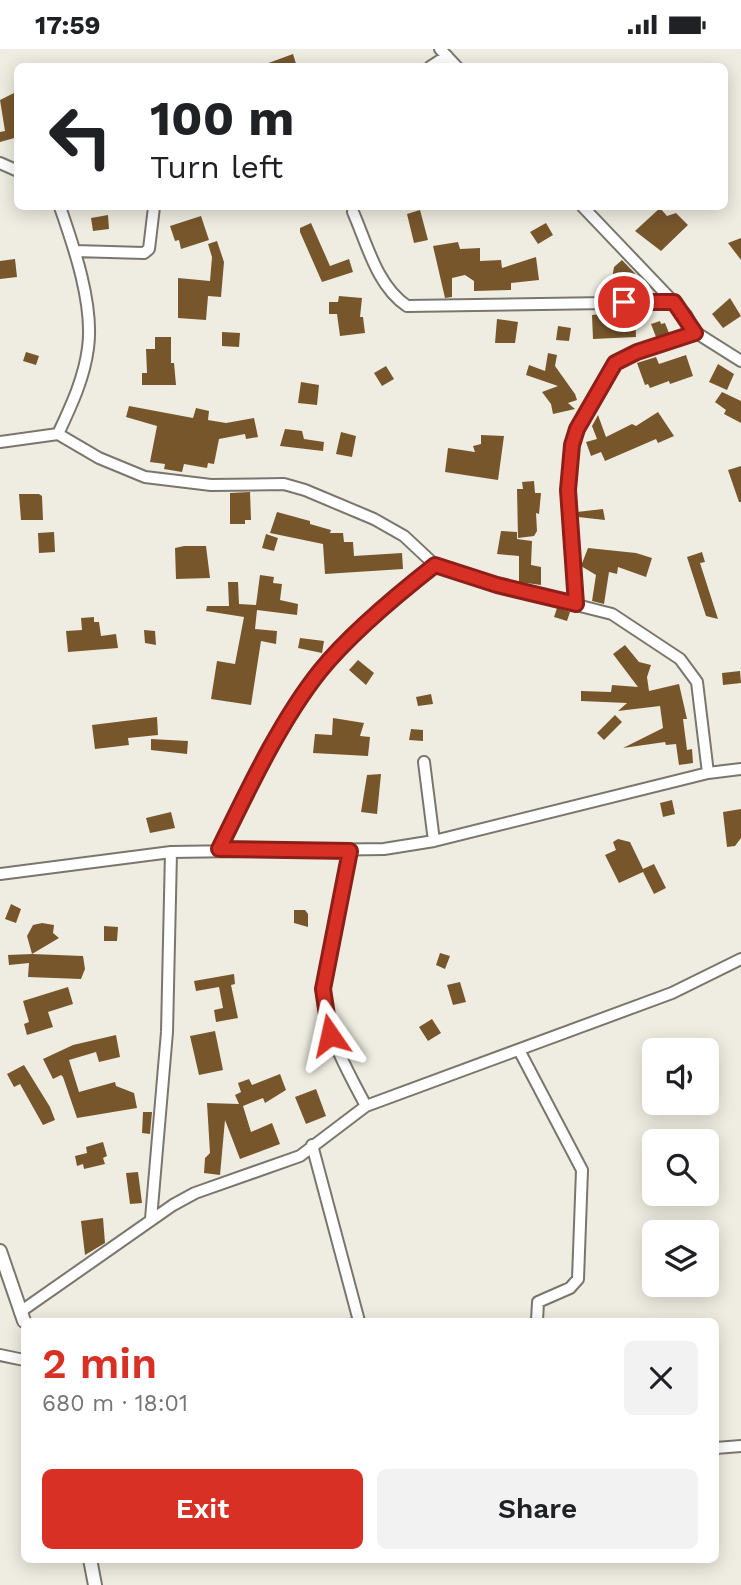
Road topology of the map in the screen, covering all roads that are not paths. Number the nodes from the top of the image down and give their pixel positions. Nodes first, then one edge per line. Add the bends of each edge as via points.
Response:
1 (61, 210) edge
2 (154, 210) edge
3 (586, 210) edge
4 (353, 212) dead end
5 (75, 251) junction
6 (674, 302) junction
7 (695, 333) junction
8 (741, 361) edge
9 (58, 434) junction
10 (0, 442) edge
11 (435, 565) junction
12 (576, 604) junction
13 (424, 762) dead end
14 (741, 769) edge
15 (708, 773) junction
16 (434, 841) junction
17 (219, 849) junction
18 (350, 851) junction
19 (171, 852) junction
20 (0, 874) edge
21 (741, 959) edge
22 (519, 1050) junction
23 (366, 1106) junction
24 (312, 1145) junction
25 (151, 1219) junction
26 (0, 1251) edge
27 (22, 1317) edge
28 (358, 1318) edge
29 (537, 1318) edge
30 (0, 1355) edge
31 (21, 1359) edge
32 (741, 1446) edge
33 (719, 1448) edge
34 (91, 1563) edge
35 (96, 1585) edge

1 - 5 street
2 - 5 street via 149,249 144,253
3 - 6 street
4 - 6 street via 380,275 394,297 407,306
5 - 9 street via 89,346 78,391
6 - 7 street
7 - 8 street
7 - 12 street via 615,363 577,429 568,490
9 - 10 street
9 - 11 street via 145,477 211,485 284,484 305,490 404,536
11 - 12 street
11 - 17 street via 318,673 273,745
12 - 15 street via 612,614 691,671 697,682
13 - 16 street
14 - 15 street
15 - 16 street
16 - 18 street
17 - 18 street
17 - 19 street
18 - 23 street via 323,989 324,1005 335,1046
19 - 20 street
19 - 25 street via 167,1032
21 - 22 street via 672,993
22 - 23 street
22 - 29 street via 578,1160 583,1188 578,1279 570,1288 538,1302
23 - 24 street
24 - 25 street via 286,1162 195,1193
24 - 28 street
25 - 27 street
26 - 27 street
30 - 31 street
32 - 33 street
34 - 35 street

